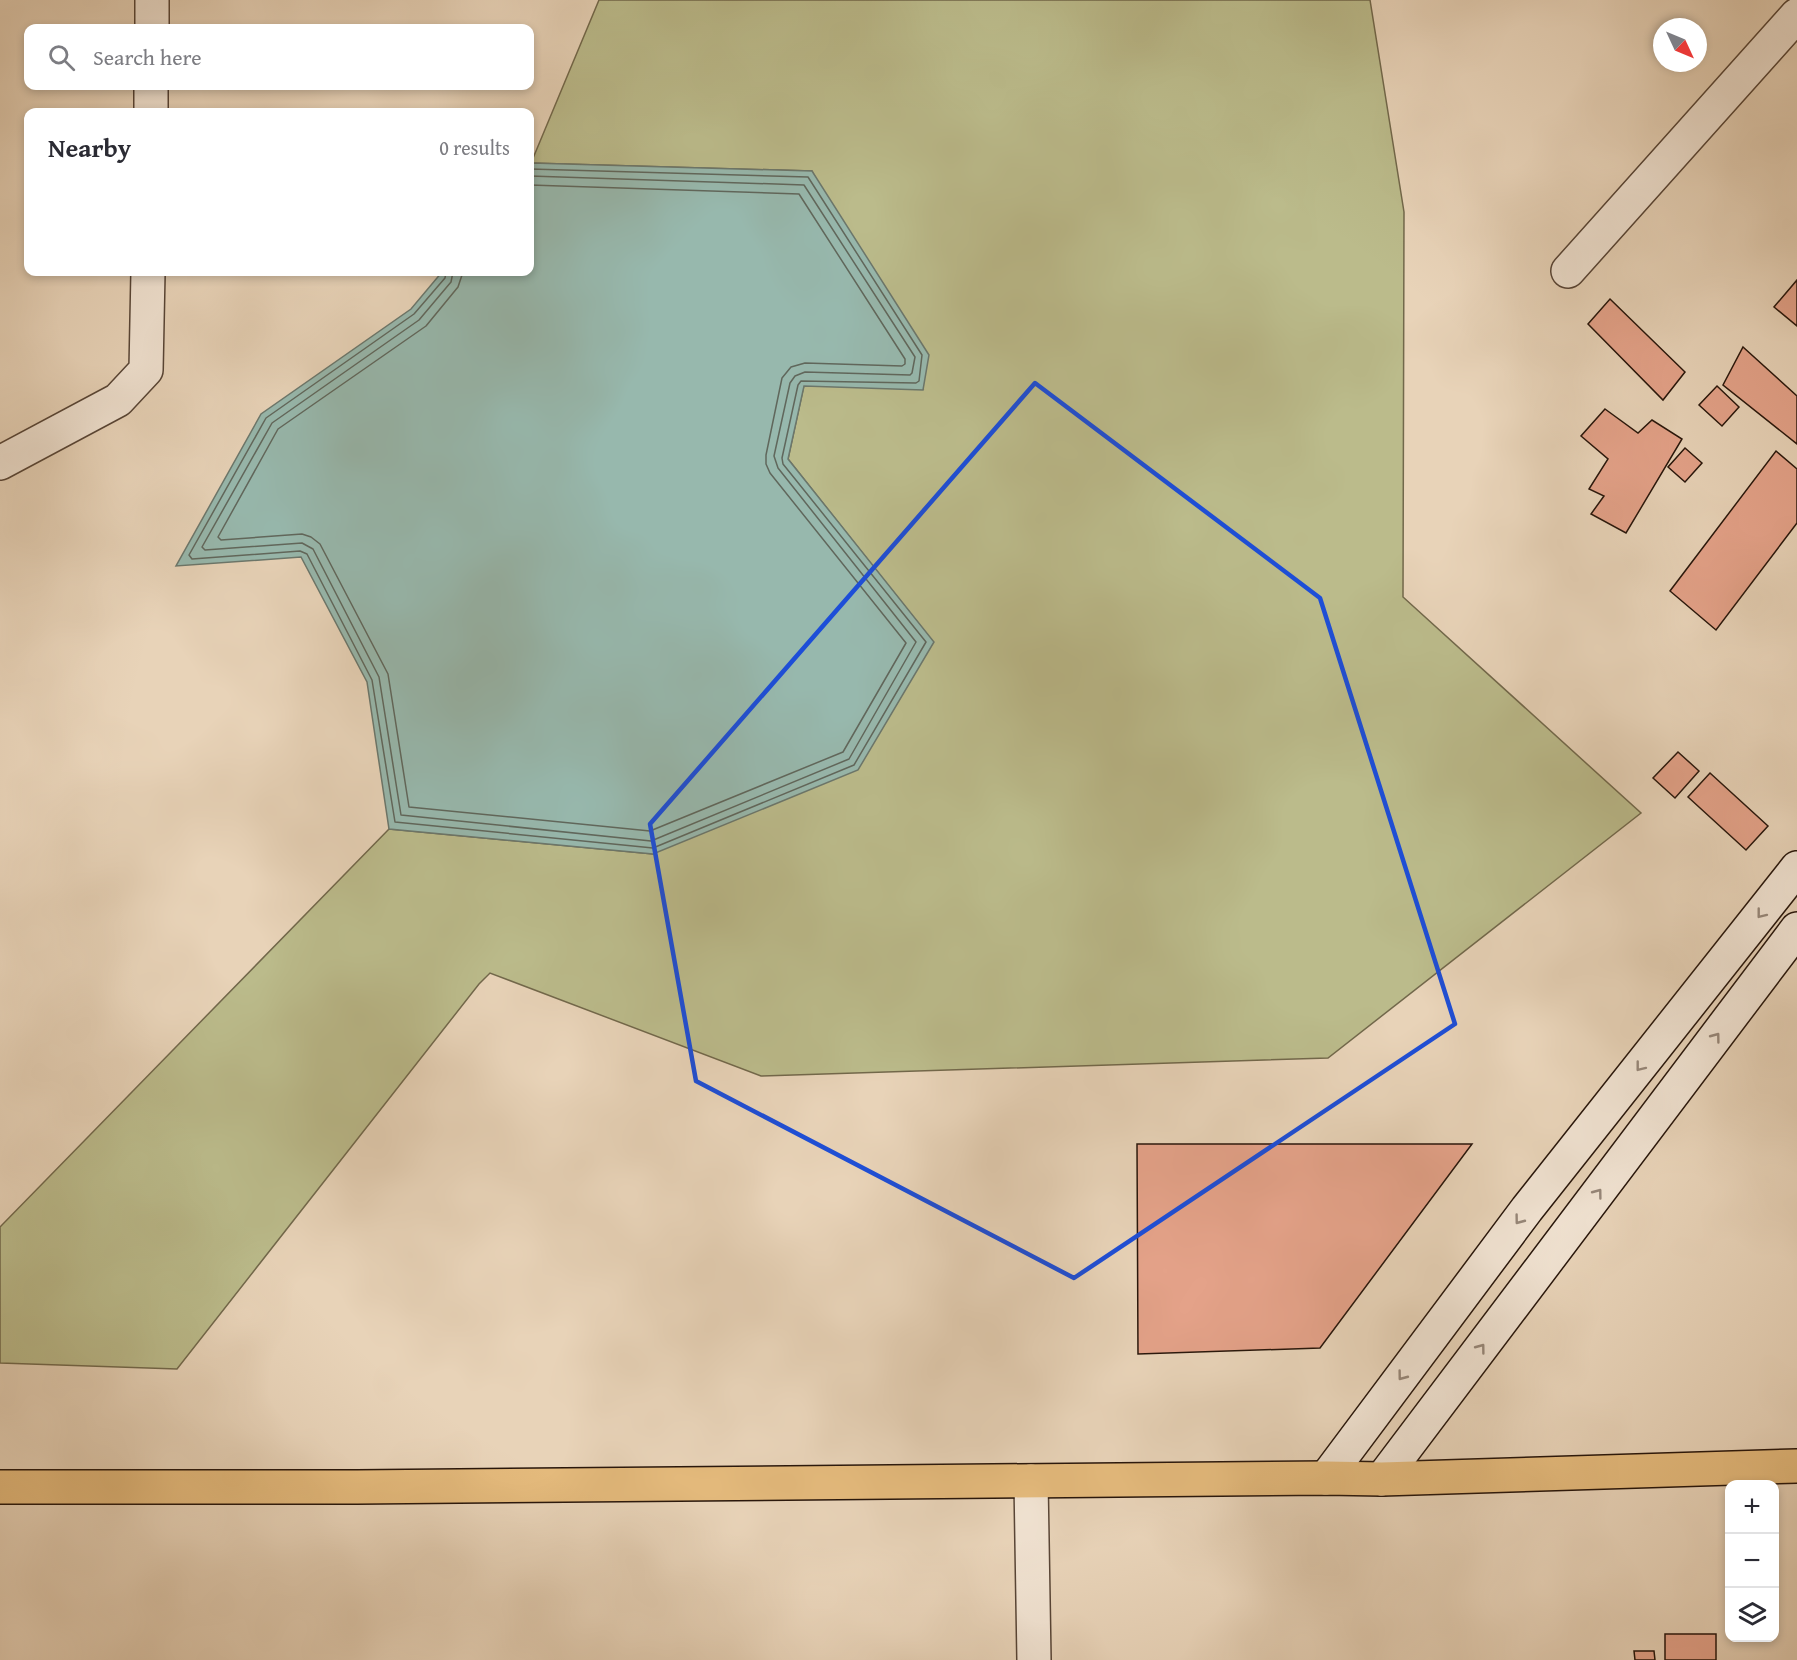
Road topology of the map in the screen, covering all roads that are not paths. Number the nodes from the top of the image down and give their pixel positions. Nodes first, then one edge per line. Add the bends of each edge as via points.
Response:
1 (152, 0) edge
2 (1797, 15) edge
3 (152, 24) edge
4 (151, 90) edge
5 (151, 108) edge
6 (1568, 272) dead end
7 (148, 276) edge
8 (0, 463) edge
9 (1797, 868) edge
10 (1797, 929) edge
11 (1797, 1466) edge
12 (1326, 1478) junction
13 (1382, 1479) junction
14 (1030, 1481) junction
15 (0, 1487) edge
16 (1034, 1660) edge

1 - 3 street
2 - 6 street
4 - 5 street
7 - 8 street via 146,370 118,400
9 -> 12 street via 1527,1209
13 -> 10 street
11 - 13 highway
12 - 13 highway
12 - 14 highway
14 - 15 highway
14 - 16 street

